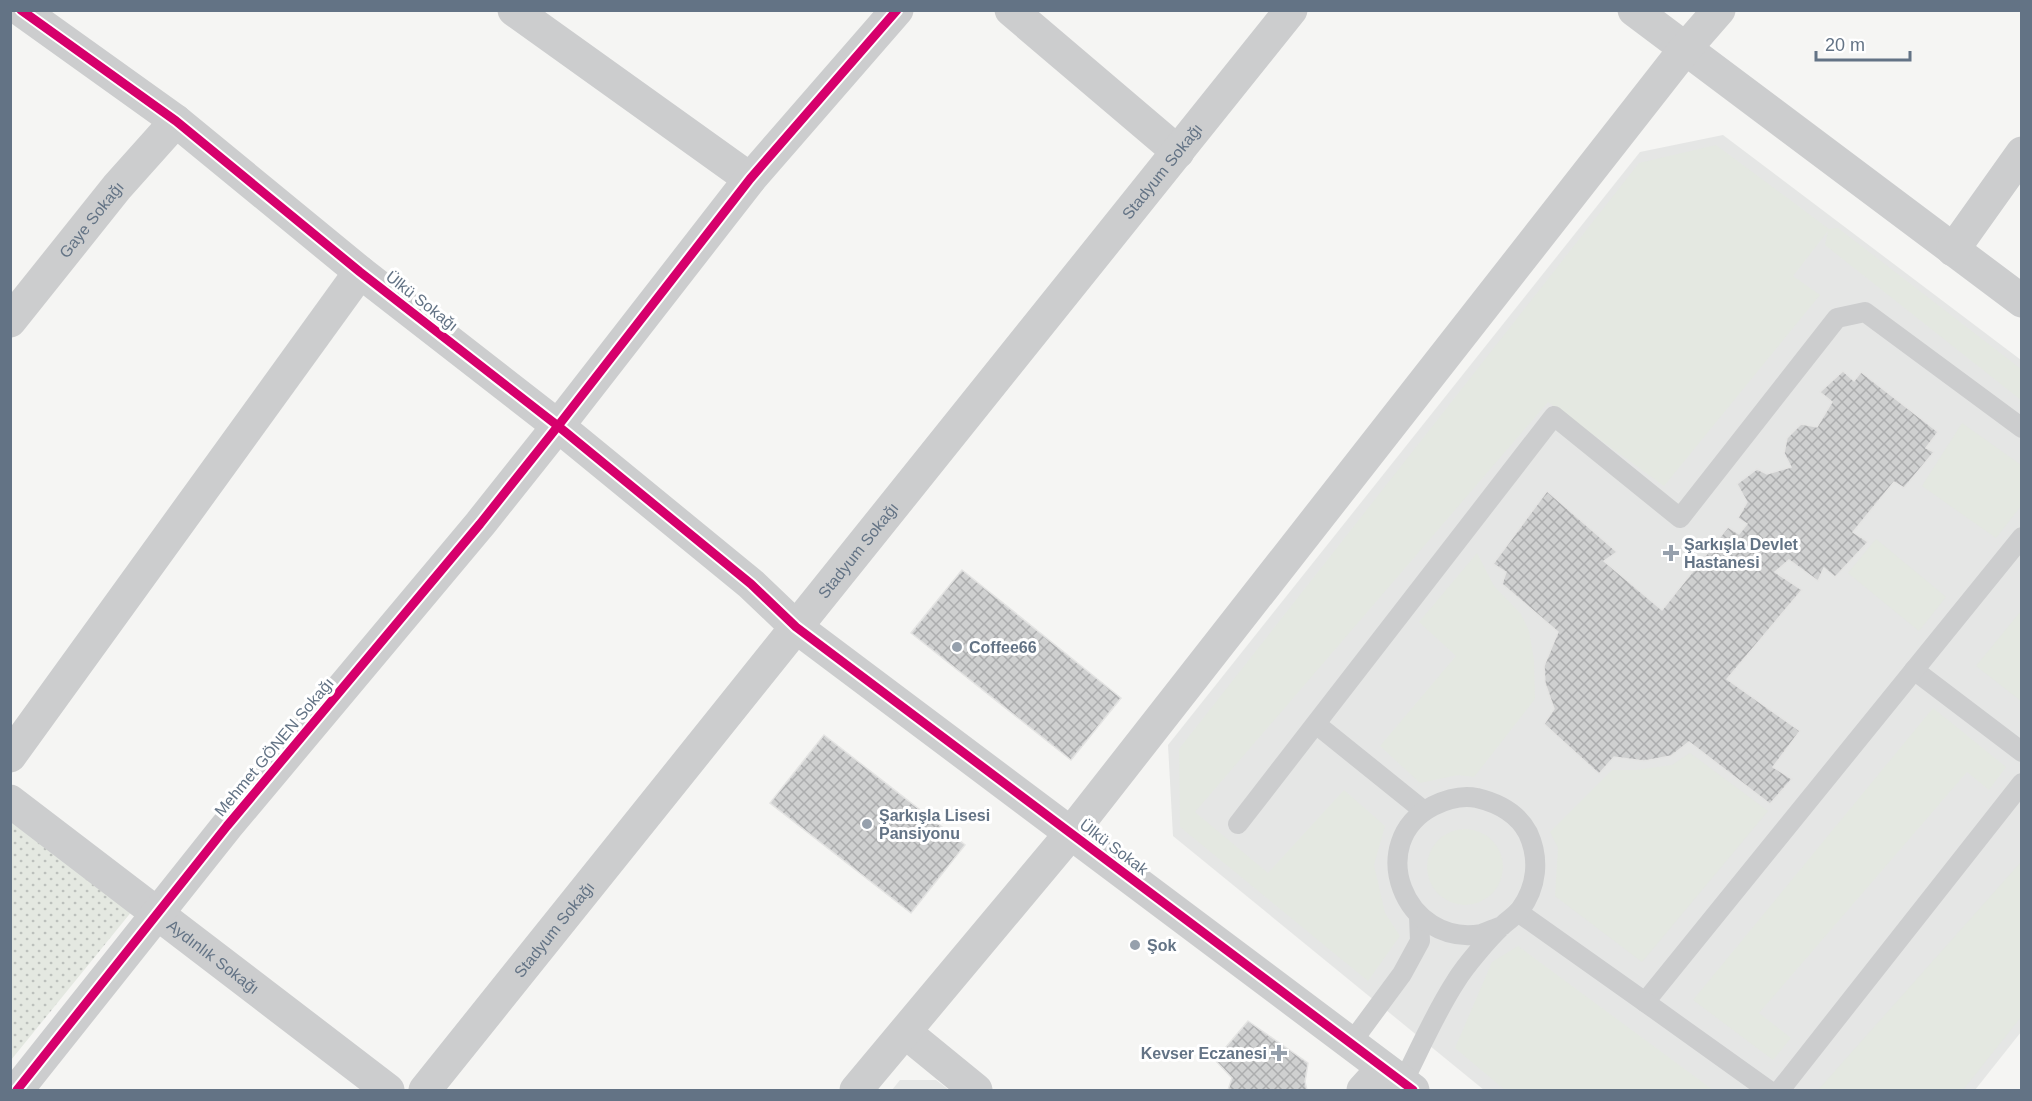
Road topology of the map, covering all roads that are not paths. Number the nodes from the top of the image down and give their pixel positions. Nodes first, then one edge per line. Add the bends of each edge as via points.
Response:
1 (21, 10) edge
2 (514, 10) edge
3 (897, 10) edge
4 (1011, 10) edge
5 (1291, 10) edge
6 (1634, 10) edge
7 (1719, 10) edge
8 (1685, 49) junction
9 (176, 121) junction
10 (1178, 152) junction
11 (2022, 153) edge
12 (750, 179) junction
13 (1953, 250) junction
14 (360, 272) junction
15 (2022, 301) edge
16 (10, 321) edge
17 (558, 426) junction
18 (2022, 428) edge
19 (2022, 537) edge
20 (796, 627) junction
21 (1914, 670) junction
22 (1316, 724) junction
23 (2022, 752) edge
24 (10, 756) edge
25 (2022, 783) edge
26 (10, 801) edge
27 (1424, 811) junction
28 (1238, 824) dead end
29 (1071, 833) junction
30 (1518, 912) junction
31 (157, 915) junction
32 (1419, 916) junction
33 (1502, 926) junction
34 (1645, 1002) junction
35 (905, 1032) junction
36 (1351, 1043) junction
37 (1390, 1083) edge
38 (17, 1090) edge
39 (388, 1090) edge
40 (425, 1090) edge
41 (856, 1090) edge
42 (976, 1090) edge
43 (1768, 1090) edge
44 (1780, 1090) edge

1 - 9 street, Ülkü Sokağı
2 - 12 street
3 - 12 street, Mehmet GÖNEN Sokağı
4 - 10 street
5 - 10 street, Stadyum Sokağı
6 - 8 street
7 - 8 street
8 - 13 street
8 - 29 street
9 - 14 street, Ülkü Sokağı
9 - 16 street, Gaye Sokağı via 117,187
10 - 20 street, Stadyum Sokağı
11 - 13 street
12 - 17 street, Mehmet GÖNEN Sokağı
13 - 15 street
14 - 17 street, Ülkü Sokağı
14 - 24 street
17 - 20 street, Ülkü Sokağı via 751,584
17 - 31 street, Mehmet GÖNEN Sokağı
18 - 22 lane via 1865,312 1837,318 1680,518 1554,416
19 - 21 lane
20 - 29 street, Ülkü Sokak
20 - 40 street, Stadyum Sokağı
21 - 23 lane
21 - 34 lane
22 - 27 lane
22 - 28 lane
25 - 44 lane
26 - 31 street, Aydınlık Sokağı
27 - 30 lane via 1446,800 1469,797 1493,802 1513,815 1527,831 1535,852 1536,873 1530,894
27 - 32 lane via 1408,828 1399,850 1398,867 1405,897
29 - 35 street
29 - 36 street, Ülkü Sokak
30 - 33 lane
30 - 34 lane
31 - 38 street, Mehmet GÖNEN Sokağı
31 - 39 street, Aydınlık Sokağı
32 - 33 lane via 1439,930 1460,935 1482,934
32 - 36 lane via 1420,941 1402,974
33 - 37 lane via 1456,980
34 - 43 lane
35 - 41 street
35 - 42 street
36 - 37 street, Ülkü Sokak

